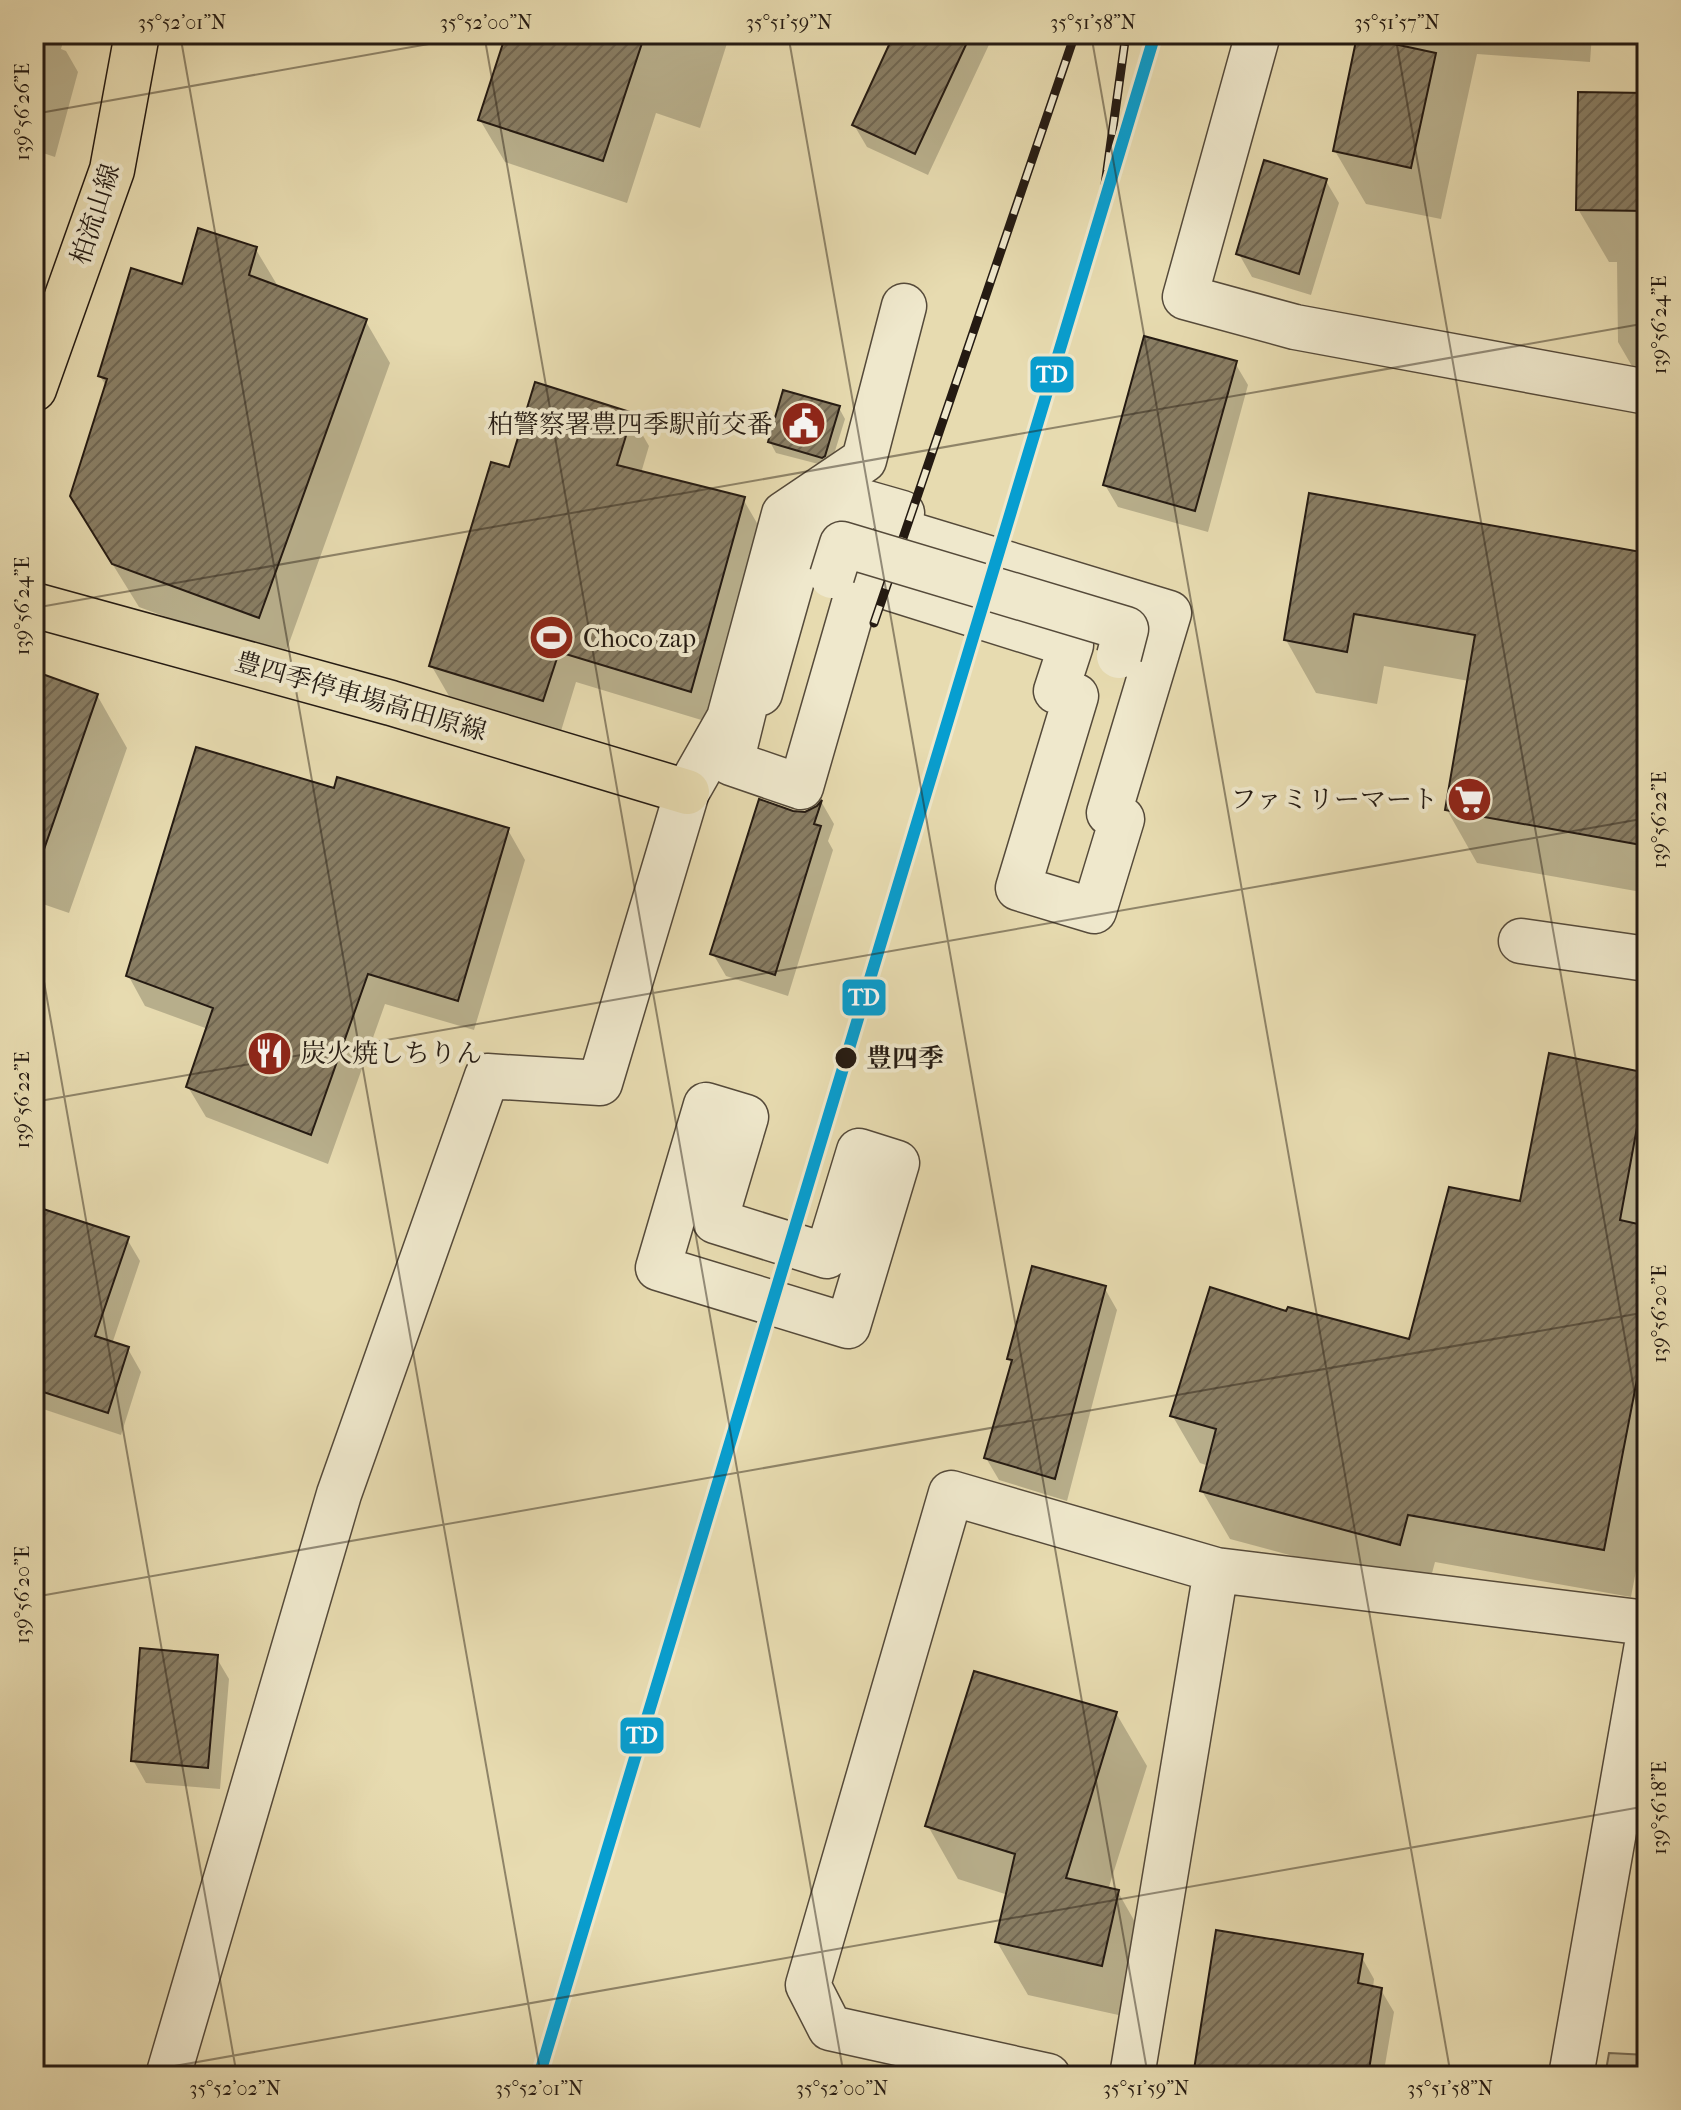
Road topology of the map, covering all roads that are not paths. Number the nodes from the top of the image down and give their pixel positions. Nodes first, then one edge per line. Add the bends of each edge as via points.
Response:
1 (137, 34) edge
2 (1258, 34) edge
3 (904, 306) dead end
4 (34, 389) edge
5 (1647, 392) edge
6 (832, 576) dead end
7 (34, 605) edge
8 (1119, 656) dead end
9 (801, 787) joint
10 (687, 792) junction
11 (1521, 941) dead end
12 (1647, 959) edge
13 (897, 1163) joint
14 (692, 1217) dead end
15 (844, 1265) dead end
16 (1216, 1570) junction
17 (1647, 1623) edge
18 (1647, 1644) edge
19 (168, 2076) edge
20 (1048, 2076) edge
21 (1132, 2076) edge
22 (1571, 2076) edge

1 - 4 main road, 柏流山線 via 112,170
2 - 5 street via 1185,297 1295,327
3 - 10 street via 864,460 784,514 729,718
6 - 8 street, bridge via 842,544 1126,629
7 - 10 main road, 豊四季停車場高田原線 via 391,703
9 - 9 street via 731,763 748,694 760,693 813,506 854,518 860,501 902,513 896,530 1169,613 1109,813 1122,819 1094,911 1018,888 1076,696 1056,691 1071,645 861,579
10 - 19 street via 600,1083 487,1076 339,1494
11 - 12 street
13 - 13 street via 848,1326 658,1268 706,1105 746,1117 715,1221 827,1256 859,1151
14 - 15 street via 687,1243 702,1248 837,1290
16 - 17 street
16 - 20 street via 951,1493 808,1985 830,2028
16 - 21 street
18 - 22 street

